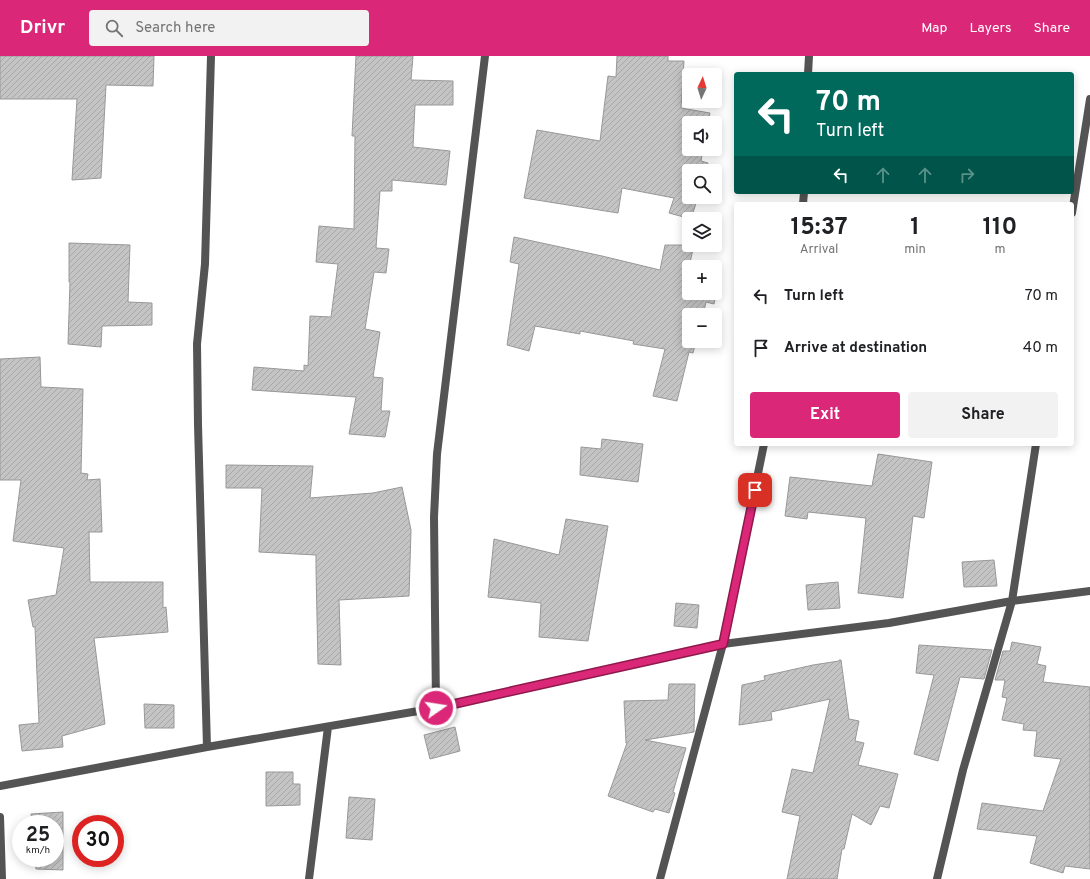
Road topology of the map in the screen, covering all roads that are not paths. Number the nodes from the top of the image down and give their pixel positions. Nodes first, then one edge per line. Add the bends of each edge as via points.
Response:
1 (211, 56) edge
2 (485, 56) edge
3 (809, 56) edge
4 (808, 72) edge
5 (1090, 99) edge
6 (1074, 202) edge
7 (764, 446) edge
8 (1036, 446) edge
9 (1090, 591) edge
10 (1012, 601) junction
11 (723, 644) junction
12 (436, 708) junction
13 (328, 727) junction
14 (207, 747) junction
15 (0, 786) edge
16 (0, 817) edge
17 (2, 879) edge
18 (309, 879) edge
19 (660, 879) edge
20 (937, 879) edge

1 - 14 street via 205,264 197,344
2 - 12 street via 437,454 434,517
3 - 4 street
5 - 6 street
7 - 11 street
8 - 10 street
9 - 10 street
10 - 11 street via 889,623
10 - 20 street via 963,770
11 - 12 street
11 - 19 street
12 - 13 street
13 - 14 street
13 - 18 street
14 - 15 street
16 - 17 street

